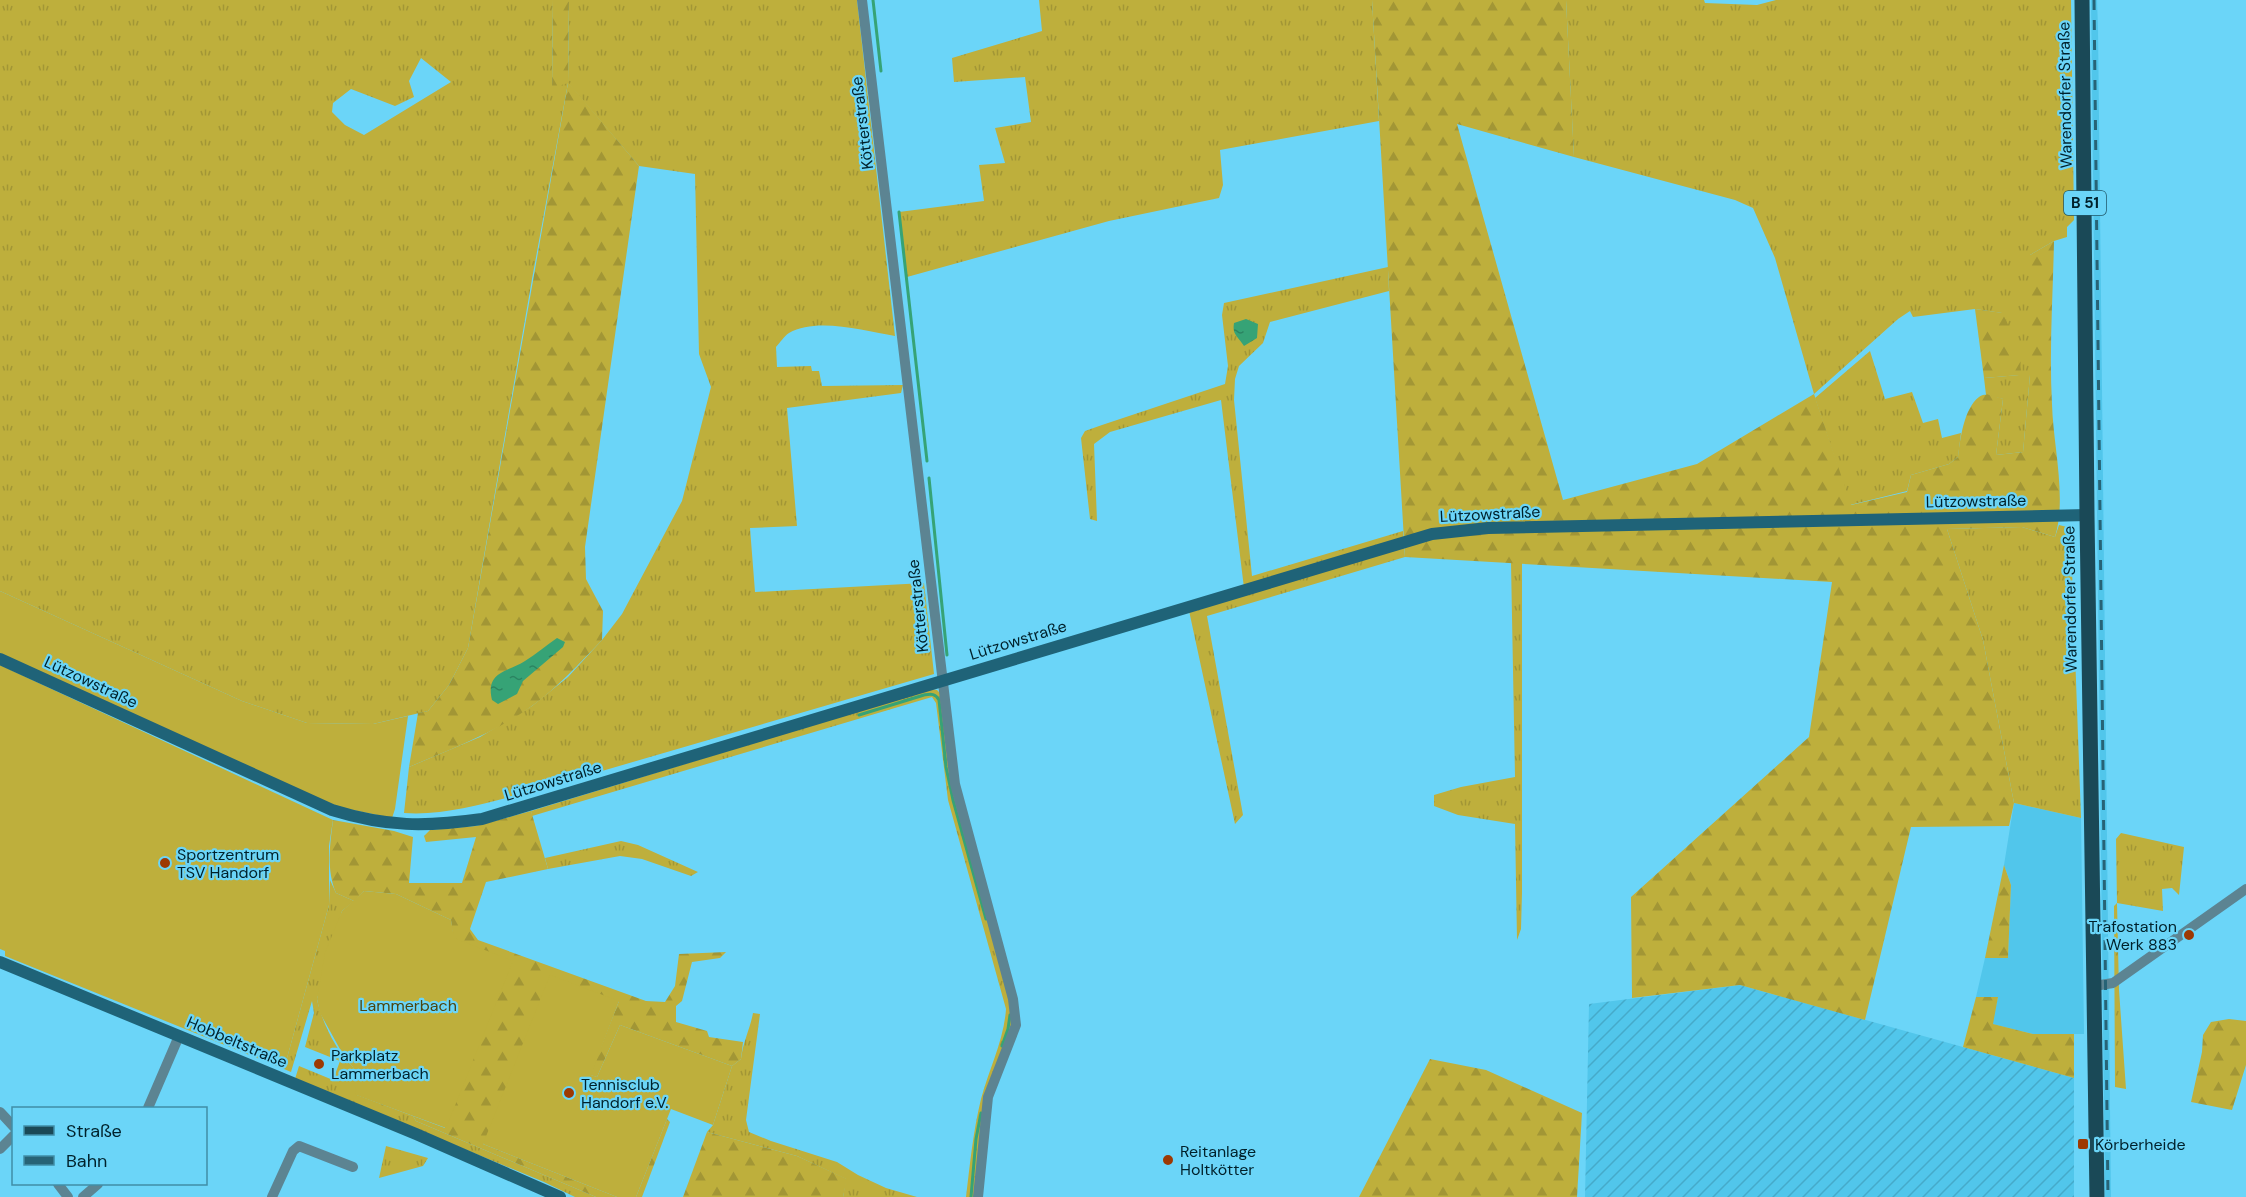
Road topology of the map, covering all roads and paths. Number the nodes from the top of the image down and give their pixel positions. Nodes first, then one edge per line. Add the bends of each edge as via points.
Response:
1 (862, 0) edge
2 (2082, 0) edge
3 (2087, 515) junction
4 (0, 659) edge
5 (941, 681) junction
6 (2246, 889) edge
7 (0, 962) edge
8 (2094, 986) junction
9 (179, 1036) junction
10 (148, 1107) edge
11 (0, 1112) edge
12 (12, 1125) edge
13 (12, 1137) edge
14 (0, 1149) edge
15 (352, 1167) dead end
16 (59, 1185) edge
17 (97, 1185) edge
18 (69, 1197) edge
19 (83, 1197) edge
20 (272, 1197) edge
21 (560, 1197) edge
22 (978, 1197) edge
23 (2097, 1197) edge

1 - 5 street, Kötterstraße
2 - 3 main road, Warendorfer Straße / B 51
3 - 5 street, Lützowstraße via 1488,528 1432,534
3 - 8 main road, Warendorfer Straße / B 51
4 - 5 street, Lützowstraße via 332,810 356,818 414,826 482,819
5 - 22 street, Kötterstraße via 955,784 1013,999 1016,1025 988,1097
6 - 8 street via 2113,983
7 - 9 street, Hobbeltstraße
8 - 23 main road, Warendorfer Straße / B 51
9 - 10 street
9 - 21 street, Hobbeltstraße
11 - 12 street
13 - 14 street
15 - 20 street via 299,1146
16 - 18 street
17 - 19 street

